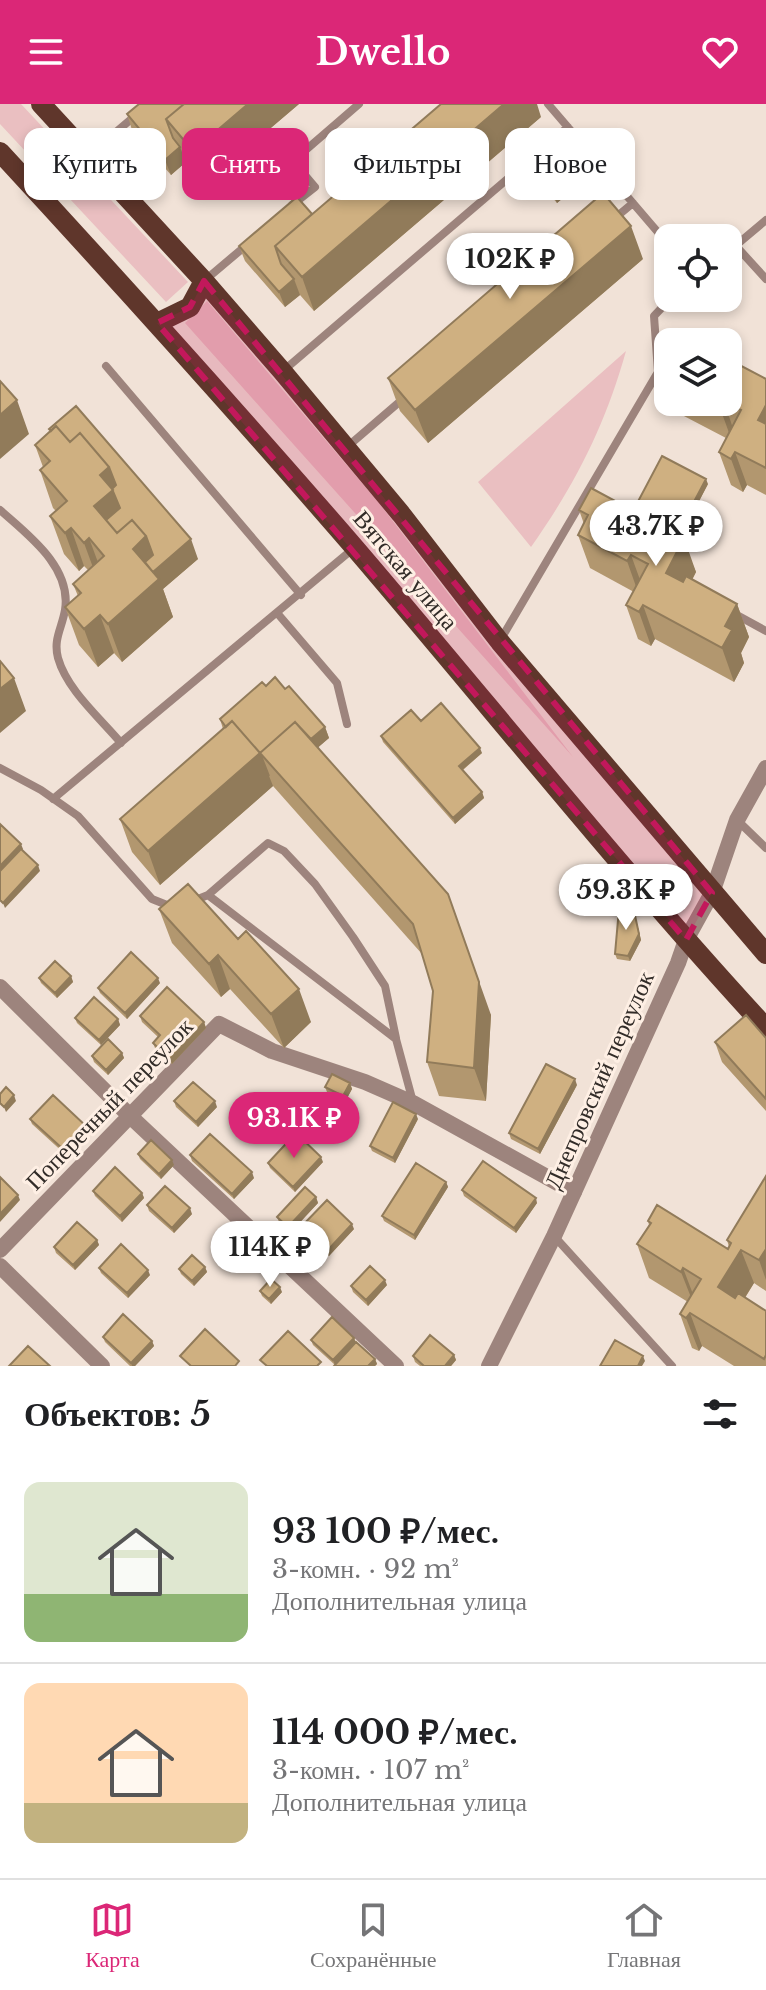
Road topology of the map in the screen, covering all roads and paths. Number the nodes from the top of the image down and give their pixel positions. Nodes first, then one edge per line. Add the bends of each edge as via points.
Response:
1 (41, 104) edge
2 (149, 104) edge
3 (359, 104) edge
4 (548, 104) edge
5 (568, 127) junction
6 (64, 128) edge
7 (121, 128) edge
8 (0, 152) edge
9 (130, 200) edge
10 (633, 203) junction
11 (281, 215) edge
12 (766, 220) edge
13 (610, 222) edge
14 (654, 228) edge
15 (259, 234) edge
16 (742, 240) edge
17 (742, 258) edge
18 (766, 279) edge
19 (204, 281) junction
20 (658, 312) edge
21 (157, 323) junction
22 (106, 366) dead end
23 (282, 371) junction
24 (416, 388) edge
25 (346, 447) junction
26 (0, 510) edge
27 (354, 548) junction
28 (301, 595) junction
29 (731, 611) edge
30 (278, 614) junction
31 (766, 631) edge
32 (500, 642) junction
33 (347, 724) dead end
34 (121, 743) junction
35 (0, 768) edge
36 (766, 768) edge
37 (53, 799) junction
38 (737, 820) junction
39 (766, 848) edge
40 (712, 893) junction
41 (208, 895) junction
42 (686, 940) junction
43 (766, 954) edge
44 (0, 987) edge
45 (766, 1028) edge
46 (396, 1039) junction
47 (413, 1103) junction
48 (131, 1117) junction
49 (574, 1192) junction
50 (554, 1236) junction
51 (0, 1250) edge
52 (0, 1266) edge
53 (102, 1366) edge
54 (396, 1366) edge
55 (489, 1366) edge
56 (672, 1366) edge

1 - 6 main road, Вятская улица
2 - 7 lane
3 - 11 lane via 293,161 315,187
4 - 5 lane
5 - 10 lane
5 - 23 lane
8 - 21 main road, Вятская улица
9 - 19 main road, Вятская улица
10 - 13 lane
10 - 14 lane
12 - 16 lane
15 - 19 lane
17 - 18 lane
19 - 21 main road via 190,307
19 - 23 main road, Вятская улица
20 - 32 lane via 658,372
21 - 27 main road, Вятская улица
22 - 28 lane
23 - 25 main road, Вятская улица
24 - 25 lane
25 - 32 main road, Вятская улица
26 - 34 lane via 47,555 63,581 66,609 55,637 58,659 71,684
27 - 28 lane
27 - 42 main road, Вятская улица
28 - 30 lane
29 - 31 lane
30 - 33 lane via 337,683
30 - 34 lane
32 - 40 main road, Вятская улица
34 - 37 lane
35 - 37 lane
36 - 38 street, Днепровский переулок
37 - 41 lane via 78,816 152,899 168,907
38 - 39 lane
38 - 40 street, Днепровский переулок
40 - 42 street, Днепровский переулок
40 - 43 main road, Вятская улица
41 - 46 lane
41 - 46 lane via 268,843 284,851 315,884 385,986
42 - 45 main road, Вятская улица
42 - 49 street, Днепровский переулок
44 - 48 street
46 - 47 lane
47 - 48 street, Поперечный переулок via 272,1051 219,1024
47 - 49 street
48 - 51 street, Поперечный переулок
48 - 54 street
49 - 50 street, Днепровский переулок
50 - 55 street, Днепровский переулок
50 - 56 lane
52 - 53 street

